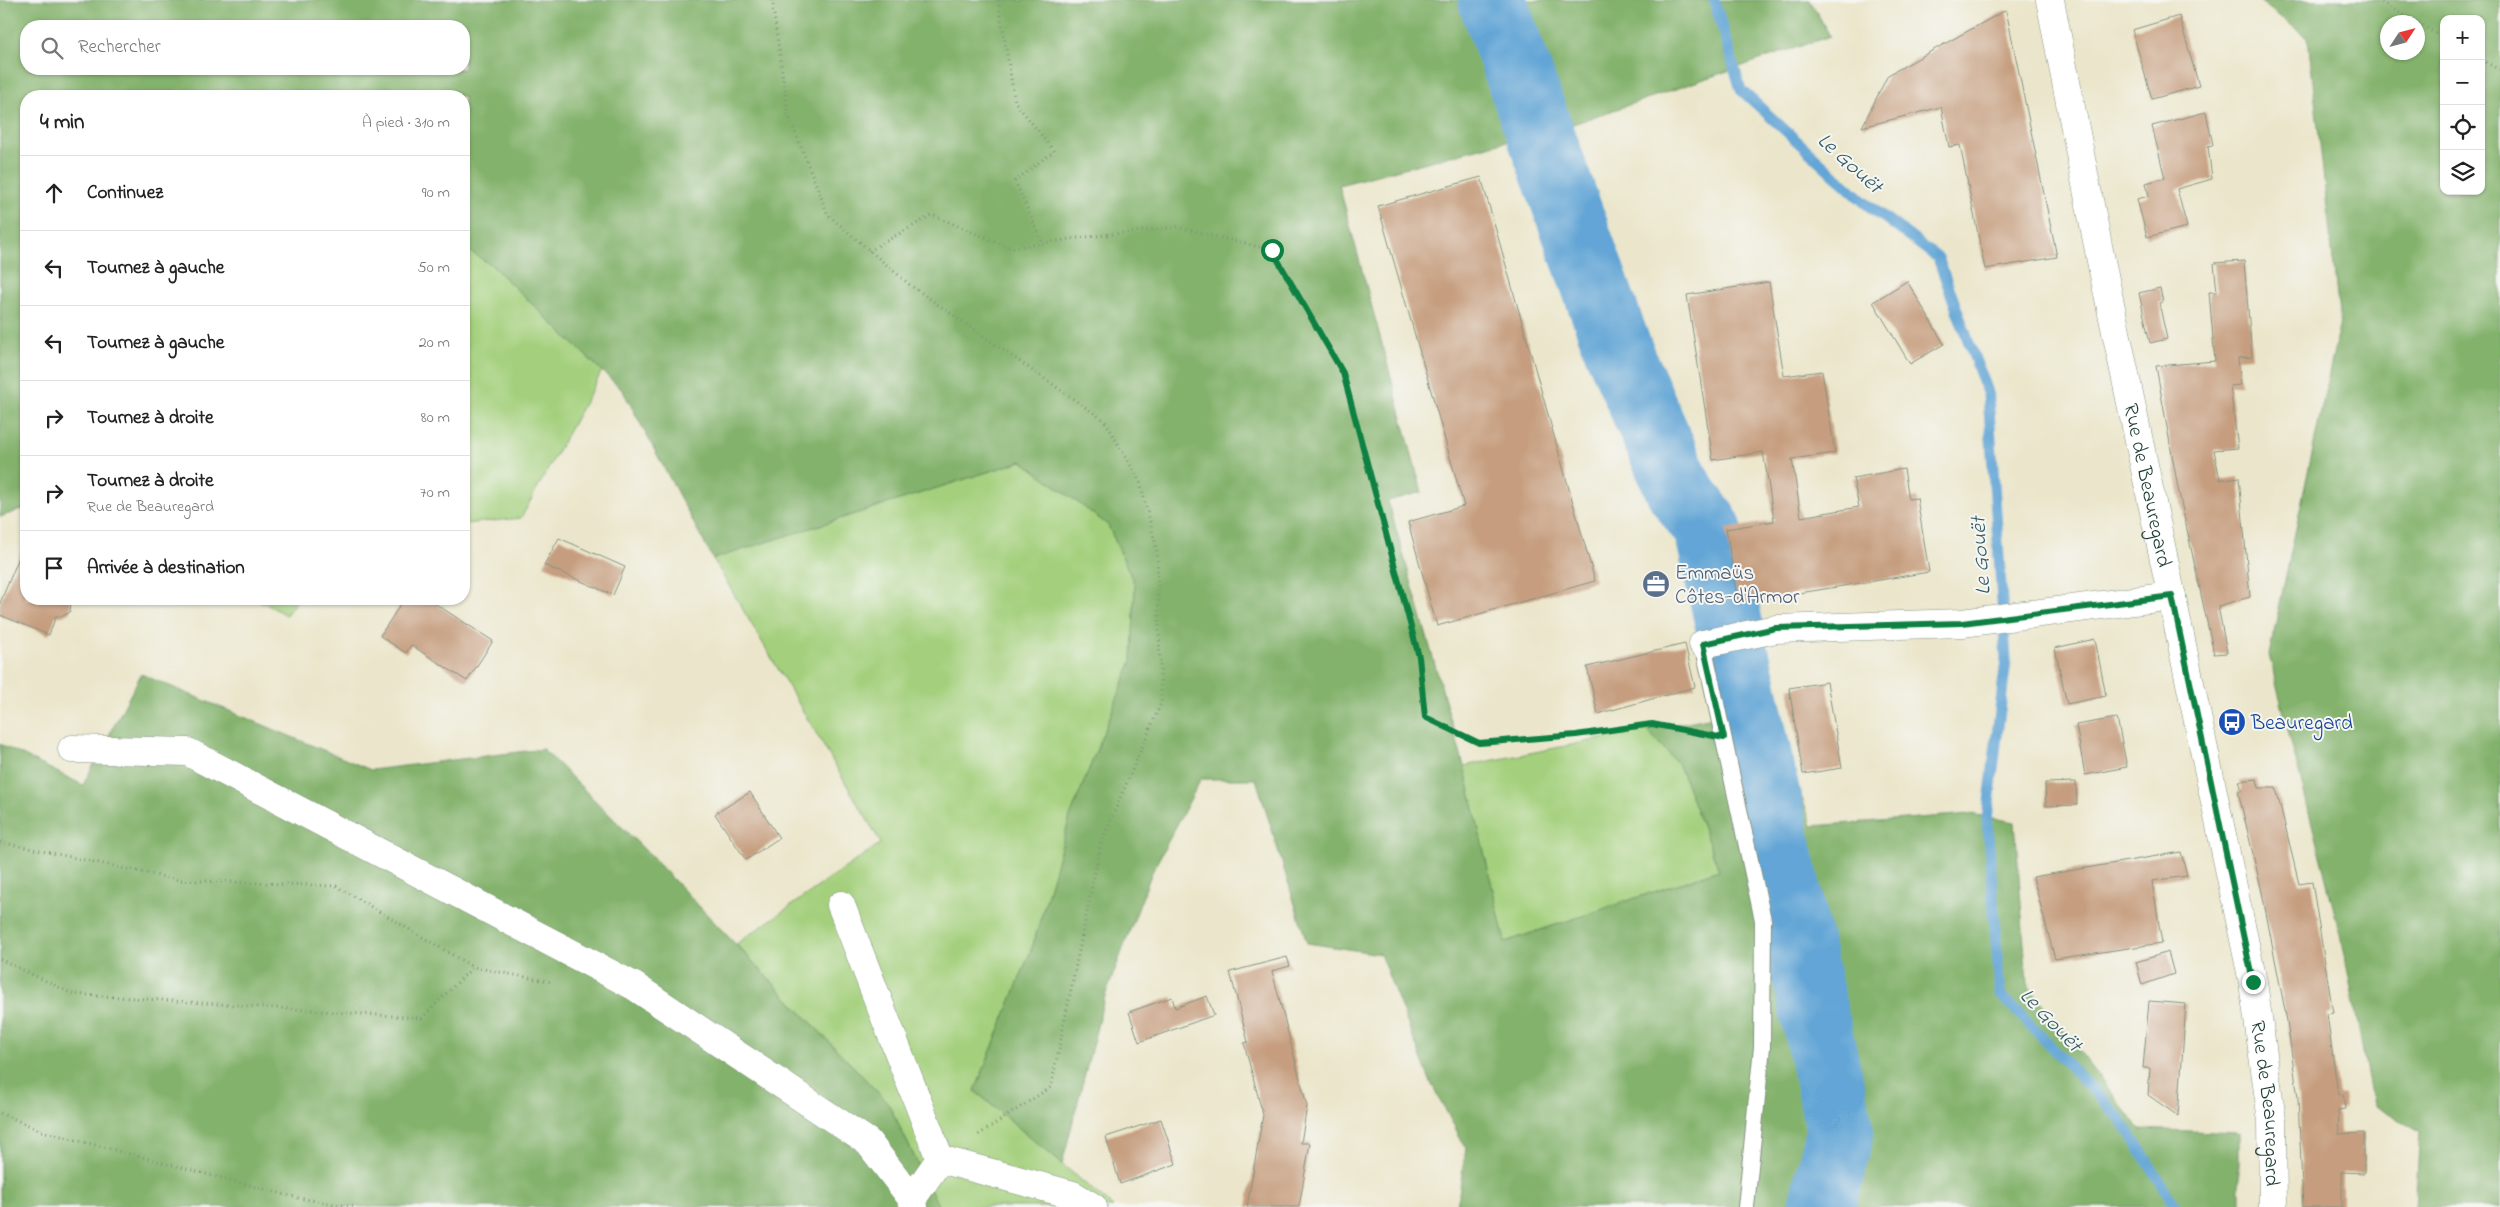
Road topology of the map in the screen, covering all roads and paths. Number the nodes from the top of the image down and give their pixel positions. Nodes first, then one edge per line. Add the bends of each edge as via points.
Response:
1 (772, 0) edge
2 (998, 0) edge
3 (2050, 0) edge
4 (2378, 0) edge
5 (2403, 15) edge
6 (2425, 27) edge
7 (2440, 36) edge
8 (2485, 62) edge
9 (2500, 70) edge
10 (1042, 243) junction
11 (869, 251) junction
12 (2172, 596) junction
13 (1703, 644) joint
14 (1724, 738) junction
15 (72, 749) dead end
16 (0, 842) edge
17 (841, 905) dead end
18 (0, 959) edge
19 (473, 967) junction
20 (558, 984) dead end
21 (0, 1113) edge
22 (940, 1159) junction
23 (913, 1203) edge
24 (354, 1207) edge
25 (1093, 1207) edge
26 (1746, 1207) edge
27 (2273, 1207) edge

1 - 11 path via 788,114 828,215
2 - 10 path via 1016,102 1054,151 1015,182
3 - 12 street, Rue de Beauregard
4 - 5 path
6 - 7 path
8 - 9 path
10 - 11 path via 1011,248 932,215
10 - 14 path via 1178,227 1272,250 1343,373 1419,657 1425,717 1479,743 1576,735 1652,724
11 - 22 path via 910,285 1105,420 1140,482 1157,550 1161,703 1101,843 1051,1087
12 - 13 street via 1962,623 1776,628
12 - 27 street, Rue de Beauregard via 2253,982 2272,1121
13 - 14 lane
14 - 26 lane via 1763,920 1762,1047
15 - 23 street via 188,752 634,986 868,1142
16 - 19 path via 179,880 336,886
17 - 22 street
18 - 19 path via 73,994 422,1018
19 - 20 path
21 - 24 path via 42,1130 184,1168 298,1198
22 - 23 street
22 - 25 street via 1073,1195

